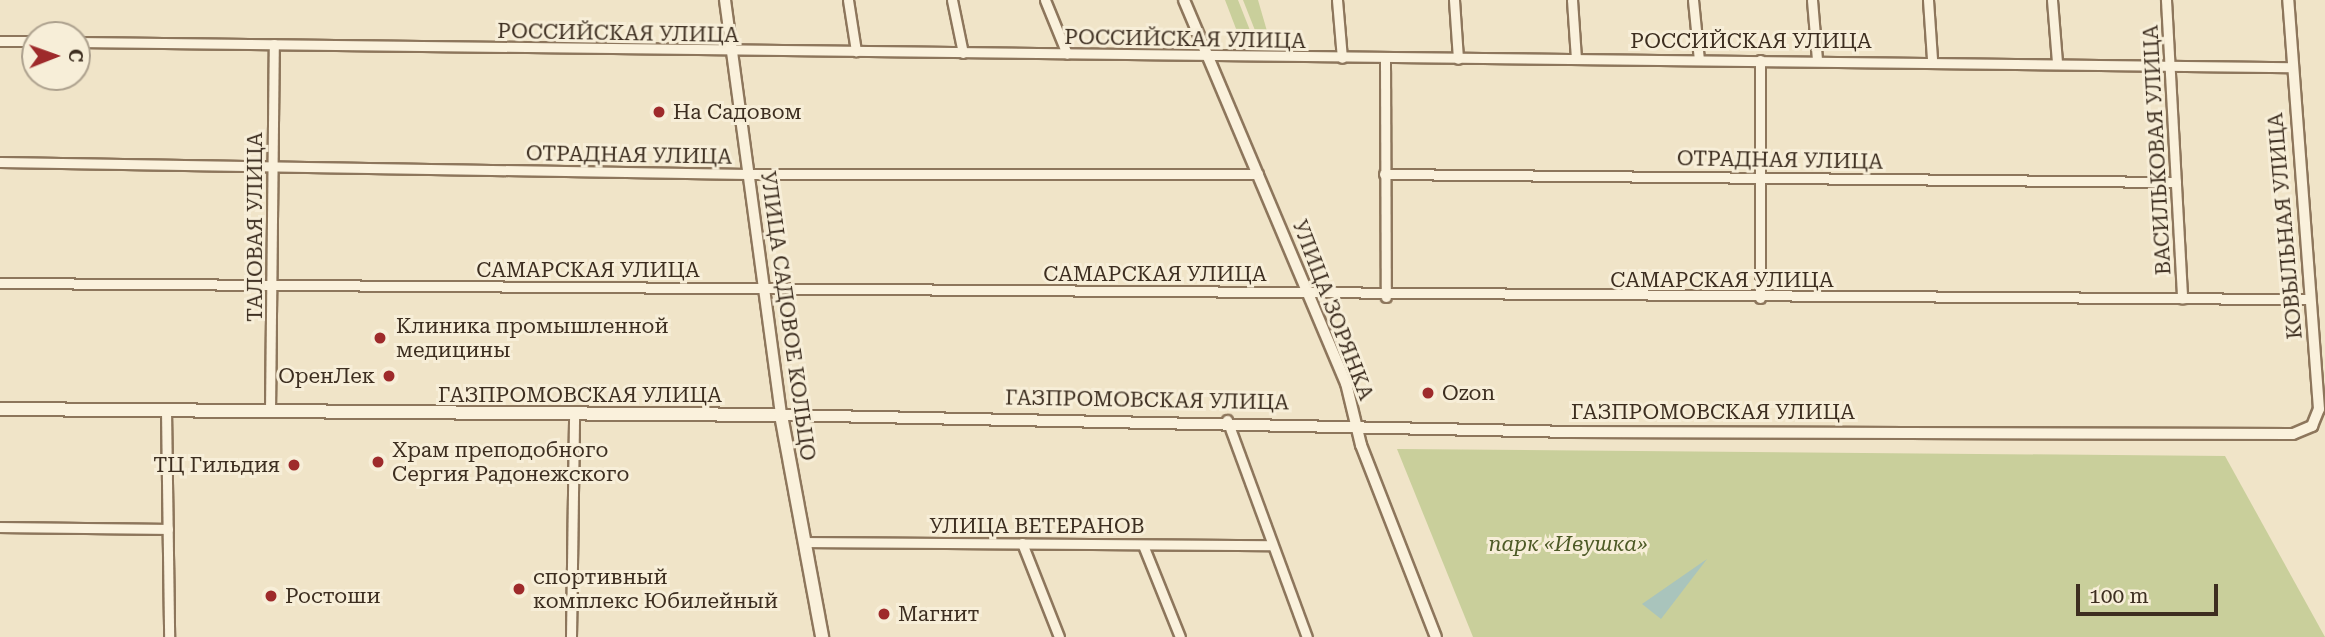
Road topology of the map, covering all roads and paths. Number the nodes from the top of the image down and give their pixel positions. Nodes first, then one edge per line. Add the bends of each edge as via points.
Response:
1 (725, 0) edge
2 (848, 0) edge
3 (952, 0) edge
4 (1045, 0) edge
5 (1184, 0) edge
6 (1336, 0) edge
7 (1454, 0) edge
8 (1572, 0) edge
9 (1693, 0) edge
10 (1812, 0) edge
11 (1928, 0) edge
12 (2052, 0) edge
13 (2166, 0) edge
14 (2288, 0) edge
15 (0, 41) edge
16 (21, 41) edge
17 (91, 42) edge
18 (274, 44) junction
19 (856, 51) junction
20 (963, 53) junction
21 (732, 54) junction
22 (1067, 54) junction
23 (1208, 57) junction
24 (1342, 58) junction
25 (1576, 58) junction
26 (1458, 59) junction
27 (1817, 59) junction
28 (1932, 59) junction
29 (1385, 60) junction
30 (1699, 60) junction
31 (1760, 60) junction
32 (2057, 62) junction
33 (2170, 64) junction
34 (2292, 67) junction
35 (0, 162) edge
36 (272, 168) junction
37 (747, 174) junction
38 (1258, 174) junction
39 (1384, 174) junction
40 (1759, 177) junction
41 (2176, 182) junction
42 (0, 282) edge
43 (273, 285) junction
44 (765, 288) junction
45 (1309, 296) junction
46 (1386, 296) junction
47 (1760, 298) junction
48 (2182, 299) junction
49 (2310, 299) junction
50 (2321, 374) edge
51 (0, 409) edge
52 (166, 410) junction
53 (270, 411) junction
54 (574, 414) junction
55 (781, 415) junction
56 (2321, 418) edge
57 (1227, 420) junction
58 (1356, 424) junction
59 (2293, 434) joint
60 (0, 527) edge
61 (168, 529) junction
62 (804, 542) junction
63 (1022, 543) junction
64 (1143, 545) junction
65 (1269, 545) junction
66 (169, 637) edge
67 (570, 637) edge
68 (822, 637) edge
69 (1059, 637) edge
70 (1180, 637) edge
71 (1307, 637) edge
72 (1436, 637) edge

1 - 21 street, УЛИЦА САДОВОЕ КОЛЬЦО
2 - 19 street
3 - 20 street
4 - 22 street
5 - 23 street, УЛИЦА ЗОРЯНКА
6 - 24 street
7 - 26 street
8 - 25 street
9 - 30 street
10 - 27 street
11 - 28 street
12 - 32 street
13 - 33 street, ВАСИЛЬКОВАЯ УЛИЦА
14 - 34 street, КОВЫЛЬНАЯ УЛИЦА
15 - 16 street
17 - 18 street, РОССИЙСКАЯ УЛИЦА
18 - 21 street, РОССИЙСКАЯ УЛИЦА
18 - 36 street, ТАЛОВАЯ УЛИЦА
19 - 20 street, РОССИЙСКАЯ УЛИЦА
19 - 21 street, РОССИЙСКАЯ УЛИЦА
20 - 22 street, РОССИЙСКАЯ УЛИЦА
21 - 37 street, УЛИЦА САДОВОЕ КОЛЬЦО
22 - 23 street, РОССИЙСКАЯ УЛИЦА
23 - 24 street, РОССИЙСКАЯ УЛИЦА
23 - 38 street, УЛИЦА ЗОРЯНКА
24 - 29 street, РОССИЙСКАЯ УЛИЦА
25 - 26 street, РОССИЙСКАЯ УЛИЦА
25 - 30 street, РОССИЙСКАЯ УЛИЦА
26 - 29 street, РОССИЙСКАЯ УЛИЦА
27 - 28 street, РОССИЙСКАЯ УЛИЦА
27 - 31 street, РОССИЙСКАЯ УЛИЦА
28 - 32 street, РОССИЙСКАЯ УЛИЦА
29 - 39 street
30 - 31 street, РОССИЙСКАЯ УЛИЦА
31 - 40 street
32 - 33 street, РОССИЙСКАЯ УЛИЦА
33 - 34 street, РОССИЙСКАЯ УЛИЦА
33 - 41 street, ВАСИЛЬКОВАЯ УЛИЦА
34 - 49 street, КОВЫЛЬНАЯ УЛИЦА
35 - 36 street, ОТРАДНАЯ УЛИЦА
36 - 37 street, ОТРАДНАЯ УЛИЦА
36 - 43 street, ТАЛОВАЯ УЛИЦА
37 - 38 street, ОТРАДНАЯ УЛИЦА
37 - 44 street, УЛИЦА САДОВОЕ КОЛЬЦО
38 - 45 street, УЛИЦА ЗОРЯНКА
39 - 40 street, ОТРАДНАЯ УЛИЦА
39 - 46 street
40 - 41 street, ОТРАДНАЯ УЛИЦА
40 - 47 street
41 - 48 street, ВАСИЛЬКОВАЯ УЛИЦА
42 - 43 street, САМАРСКАЯ УЛИЦА
43 - 44 street, САМАРСКАЯ УЛИЦА
43 - 53 street, ТАЛОВАЯ УЛИЦА
44 - 45 street, САМАРСКАЯ УЛИЦА
44 - 55 street, УЛИЦА САДОВОЕ КОЛЬЦО
45 - 46 street, САМАРСКАЯ УЛИЦА
45 - 58 street, УЛИЦА ЗОРЯНКА
46 - 47 street, САМАРСКАЯ УЛИЦА
47 - 48 street, САМАРСКАЯ УЛИЦА
48 - 49 street, САМАРСКАЯ УЛИЦА
49 - 50 street, КОВЫЛЬНАЯ УЛИЦА
50 - 56 street, КОВЫЛЬНАЯ УЛИЦА
51 - 52 main road, ГАЗПРОМОВСКАЯ УЛИЦА
52 - 53 main road, ГАЗПРОМОВСКАЯ УЛИЦА
52 - 61 street
53 - 54 main road, ГАЗПРОМОВСКАЯ УЛИЦА
54 - 55 main road, ГАЗПРОМОВСКАЯ УЛИЦА
54 - 67 street
55 - 57 street, ГАЗПРОМОВСКАЯ УЛИЦА
55 - 62 main road, УЛИЦА САДОВОЕ КОЛЬЦО
56 - 59 street, КОВЫЛЬНАЯ УЛИЦА
57 - 58 street, ГАЗПРОМОВСКАЯ УЛИЦА
57 - 65 street
58 - 59 street, ГАЗПРОМОВСКАЯ УЛИЦА via 1584,432
58 - 72 street, УЛИЦА ЗОРЯНКА
60 - 61 street
61 - 66 street
62 - 63 street, УЛИЦА ВЕТЕРАНОВ
62 - 68 main road, УЛИЦА САДОВОЕ КОЛЬЦО
63 - 64 street, УЛИЦА ВЕТЕРАНОВ
63 - 69 street
64 - 65 street, УЛИЦА ВЕТЕРАНОВ
64 - 70 street
65 - 71 street

